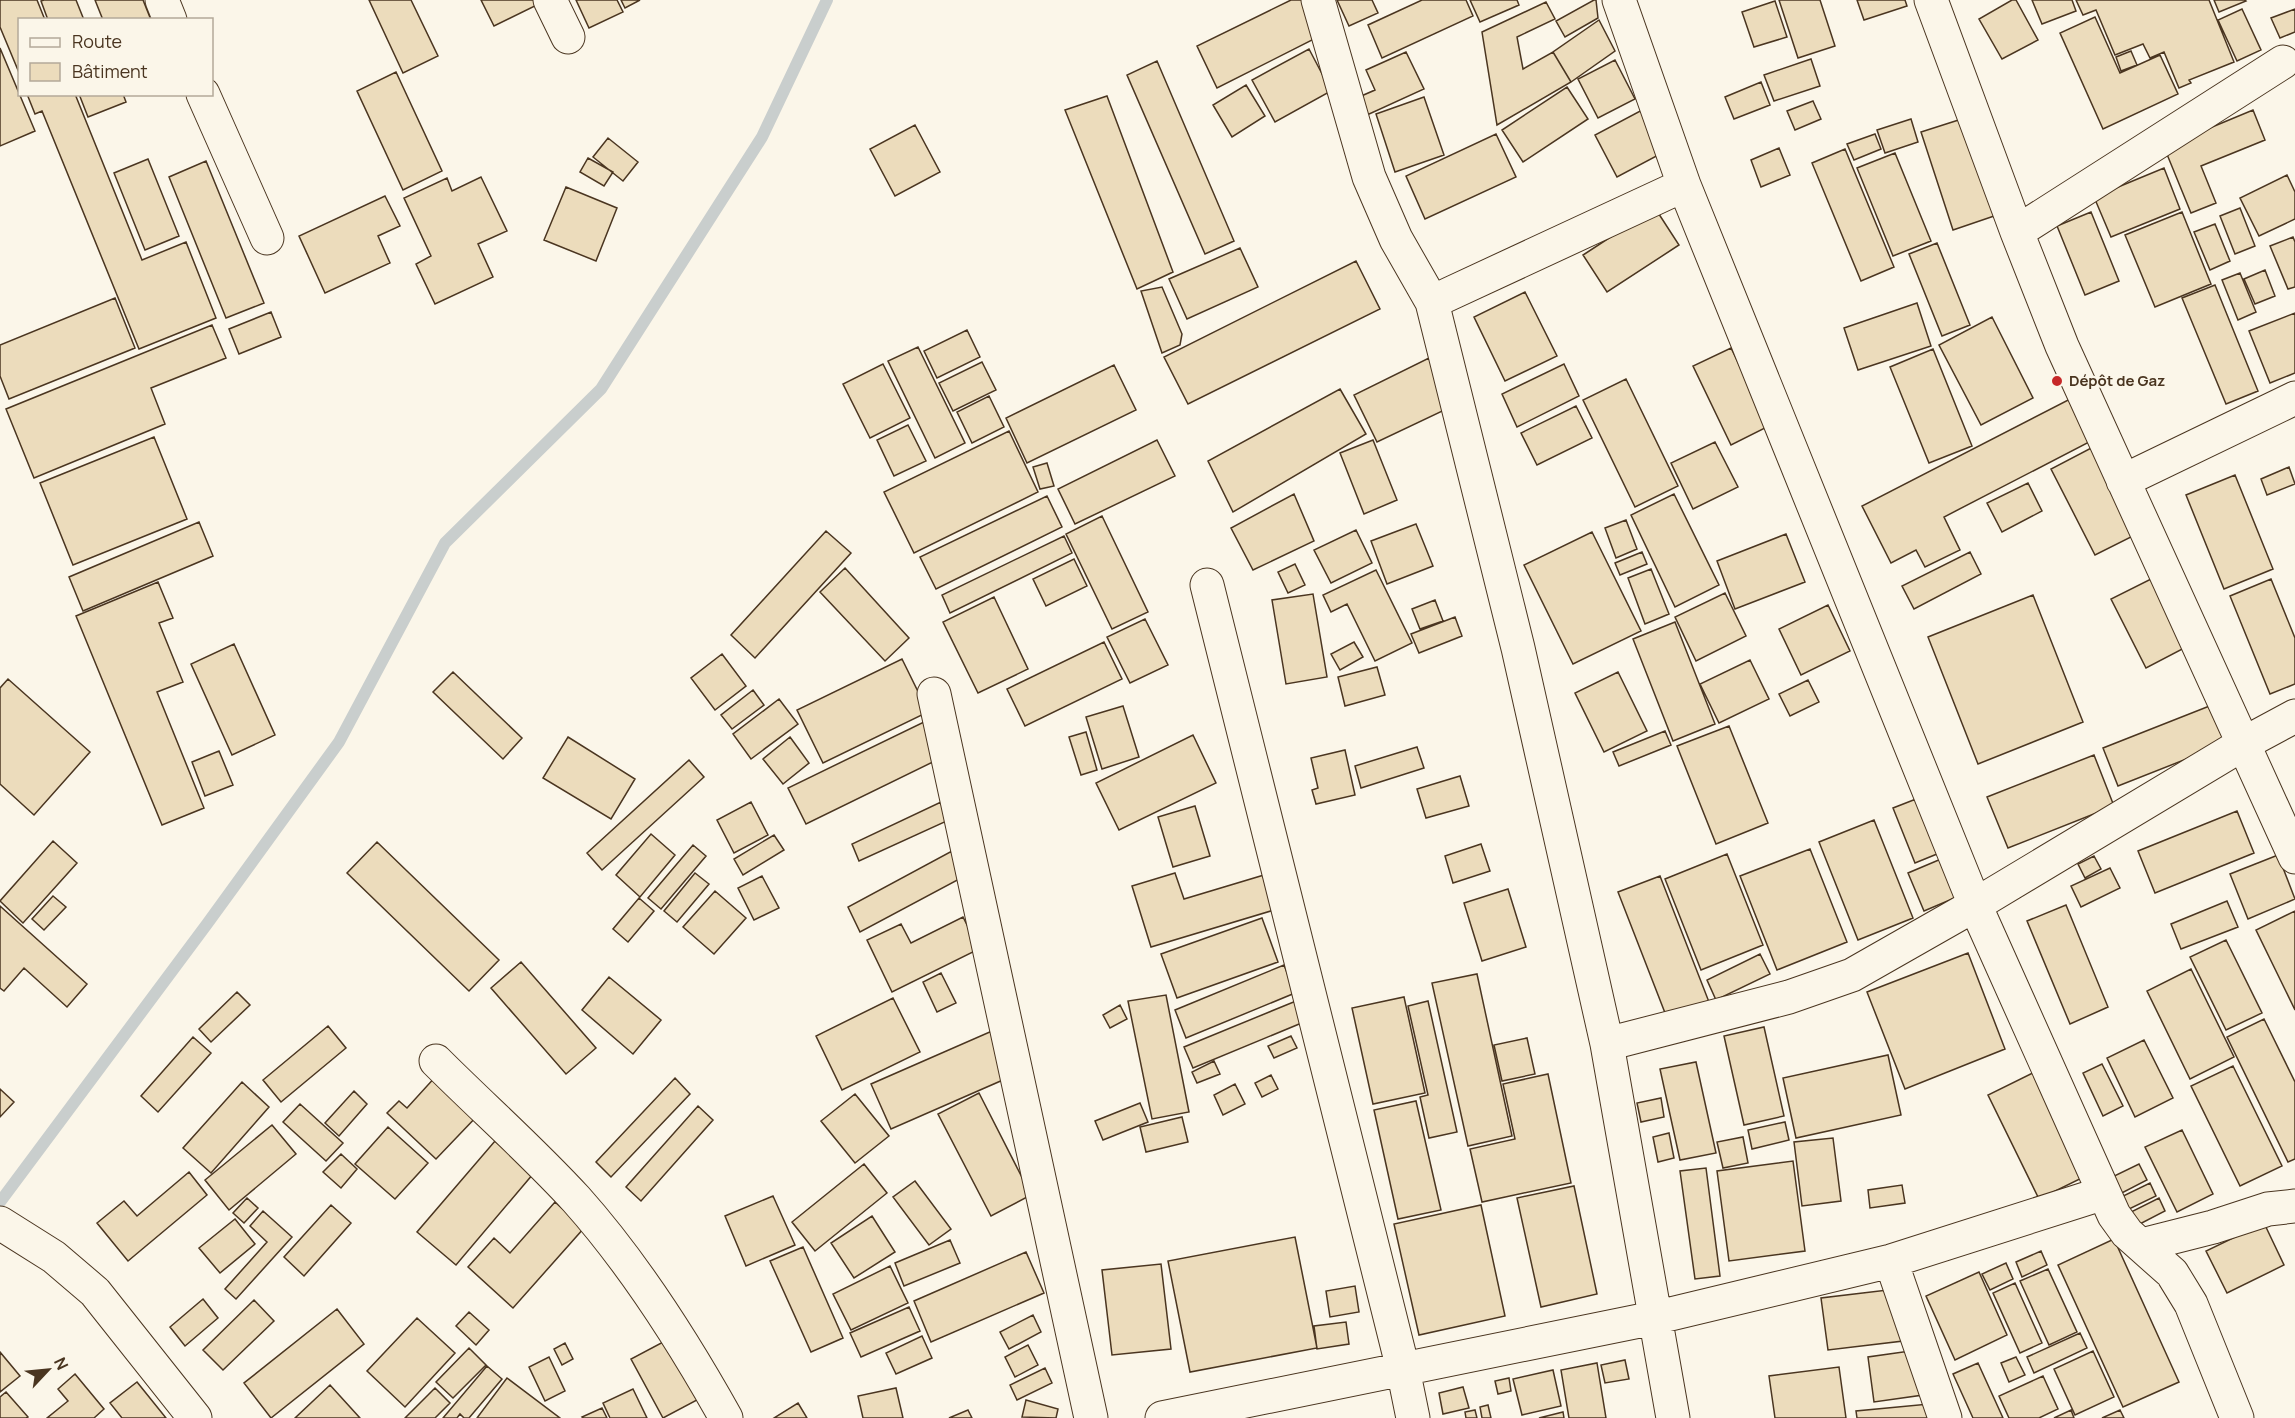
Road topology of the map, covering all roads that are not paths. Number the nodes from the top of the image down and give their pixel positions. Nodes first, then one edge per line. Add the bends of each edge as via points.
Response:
1 (162, 0) edge
2 (550, 0) edge
3 (1318, 0) edge
4 (1619, 0) edge
5 (1931, 0) edge
6 (169, 18) edge
7 (568, 38) dead end
8 (2283, 62) dead end
9 (204, 96) edge
10 (1684, 185) junction
11 (2017, 232) junction
12 (267, 238) dead end
13 (1432, 302) junction
14 (2295, 398) edge
15 (2124, 481) junction
16 (1207, 585) dead end
17 (934, 694) dead end
18 (2295, 716) edge
19 (2243, 744) junction
20 (2295, 858) edge
21 (1975, 905) junction
22 (1607, 1044) junction
23 (436, 1060) dead end
24 (2104, 1193) junction
25 (2295, 1206) edge
26 (0, 1222) edge
27 (2142, 1245) junction
28 (1891, 1262) junction
29 (1654, 1318) junction
30 (1403, 1369) junction
31 (195, 1418) edge
32 (726, 1418) edge
33 (1091, 1418) edge
34 (1162, 1418) edge
35 (1413, 1418) edge
36 (1672, 1418) edge
37 (1946, 1418) edge
38 (2236, 1418) edge

1 - 6 street
2 - 7 street
3 - 13 street via 1369,177 1396,239
4 - 10 street
5 - 11 street
8 - 11 street
9 - 12 street
10 - 13 street
10 - 21 street
11 - 15 street via 2062,346
13 - 22 street via 1518,648
14 - 15 street
15 - 19 street
16 - 30 street
17 - 33 street
18 - 19 street
19 - 20 street
19 - 21 street
21 - 22 street via 1852,975 1790,998
21 - 24 street
22 - 29 street
23 - 32 street via 583,1208 635,1271
24 - 27 street via 2127,1233
24 - 28 street
25 - 27 street via 2268,1209
26 - 31 street via 54,1257 95,1292
27 - 38 street via 2172,1273 2191,1304
28 - 29 street
28 - 37 street
29 - 30 street
29 - 36 street
30 - 34 street
30 - 35 street

